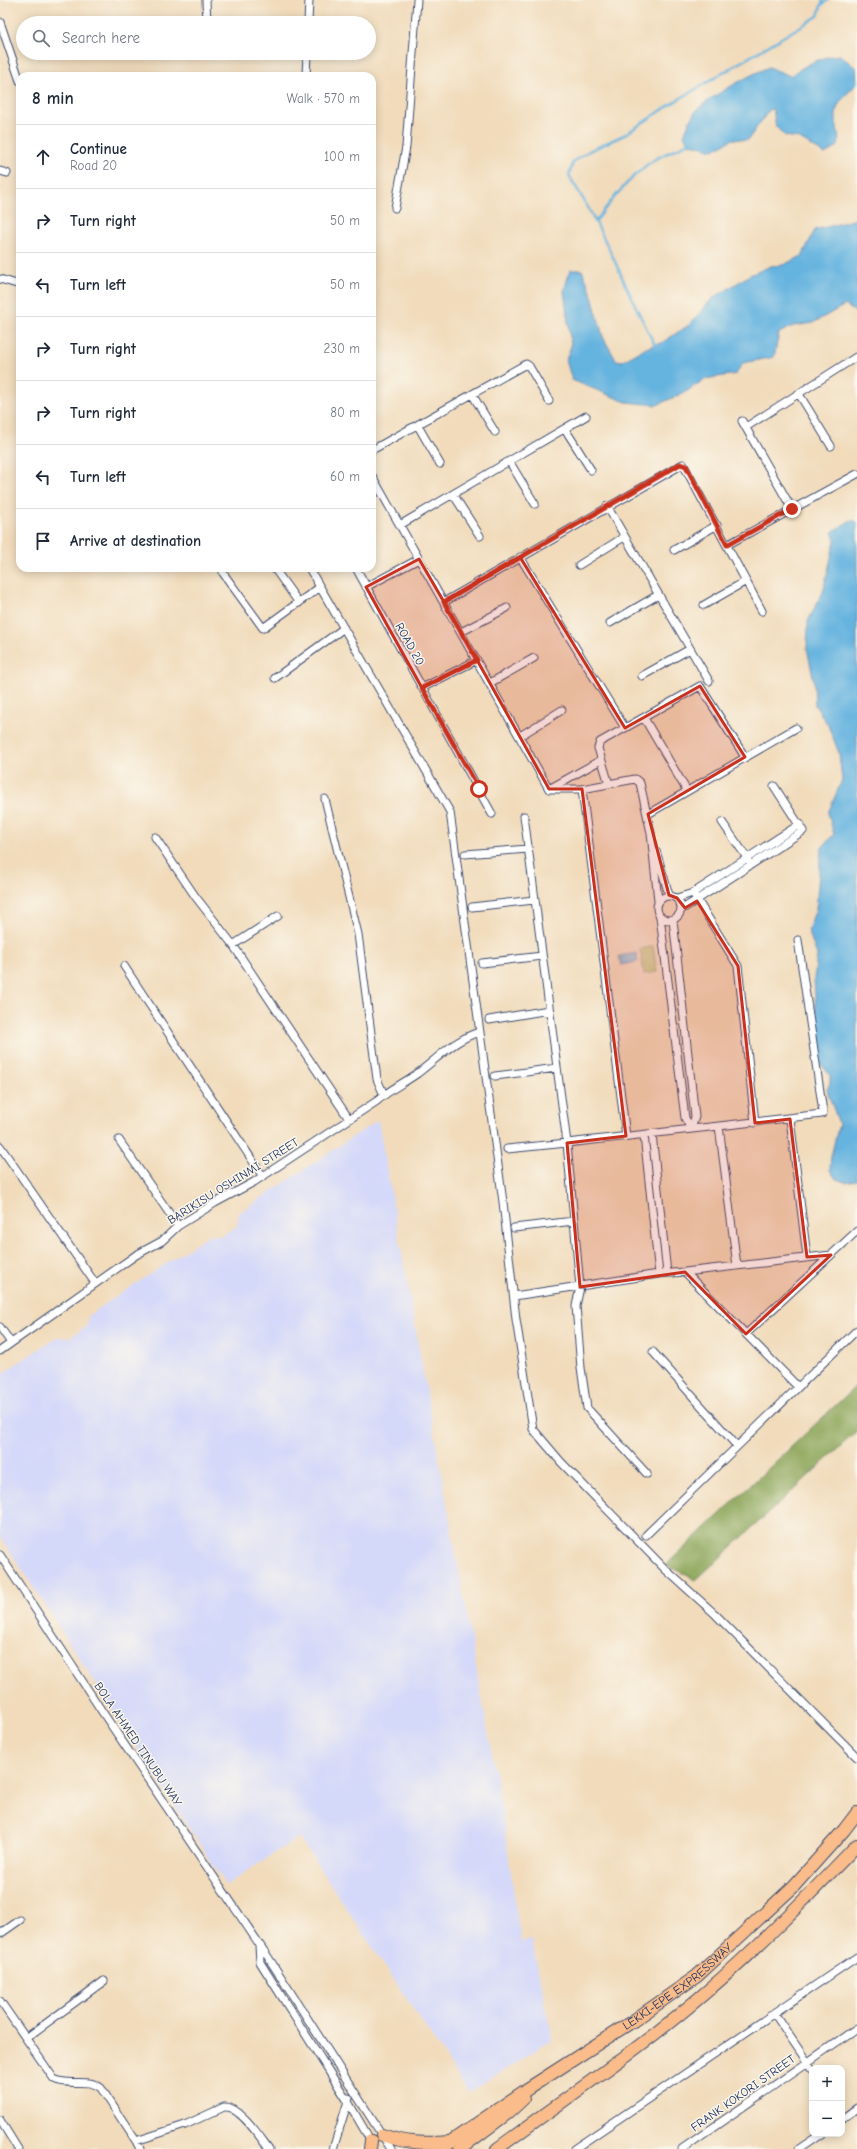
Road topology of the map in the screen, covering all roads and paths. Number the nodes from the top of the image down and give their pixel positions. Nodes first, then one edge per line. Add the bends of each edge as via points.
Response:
1 (206, 0) edge
2 (309, 0) edge
3 (417, 0) edge
4 (207, 16) edge
5 (308, 16) edge
6 (0, 22) edge
7 (307, 60) edge
8 (17, 72) edge
9 (306, 72) edge
10 (395, 208) dead end
11 (0, 280) edge
12 (16, 284) edge
13 (856, 357) dead end
14 (472, 394) junction
15 (798, 394) junction
16 (549, 401) dead end
17 (586, 416) dead end
18 (418, 426) junction
19 (564, 429) junction
20 (495, 432) dead end
21 (831, 446) dead end
22 (376, 448) edge
23 (509, 461) junction
24 (440, 464) dead end
25 (590, 470) dead end
26 (857, 474) edge
27 (376, 483) edge
28 (453, 494) junction
29 (535, 504) dead end
30 (607, 506) junction
31 (792, 509) junction
32 (400, 524) junction
33 (717, 525) junction
34 (480, 536) dead end
35 (624, 537) junction
36 (727, 545) junction
37 (674, 550) dead end
38 (520, 557) junction
39 (419, 559) junction
40 (579, 566) dead end
41 (223, 572) edge
42 (277, 572) edge
43 (311, 572) edge
44 (358, 572) edge
45 (746, 581) junction
46 (320, 587) junction
47 (366, 587) junction
48 (658, 595) junction
49 (444, 602) junction
50 (298, 603) junction
51 (704, 605) dead end
52 (507, 608) dead end
53 (762, 611) dead end
54 (610, 623) dead end
55 (344, 628) junction
56 (461, 632) junction
57 (690, 649) junction
58 (534, 658) dead end
59 (477, 660) junction
60 (642, 676) dead end
61 (275, 678) dead end
62 (709, 681) dead end
63 (490, 683) junction
64 (422, 688) junction
65 (562, 710) dead end
66 (644, 718) junction
67 (625, 728) junction
68 (796, 728) dead end
69 (520, 736) junction
70 (744, 757) junction
71 (601, 760) junction
72 (609, 784) junction
73 (774, 786) dead end
74 (549, 789) junction
75 (582, 789) junction
76 (687, 791) junction
77 (325, 799) dead end
78 (492, 814) dead end
79 (648, 814) junction
80 (524, 816) dead end
81 (722, 822) dead end
82 (800, 824) junction
83 (651, 833) junction
84 (155, 837) dead end
85 (528, 849) junction
86 (465, 854) dead end
87 (747, 858) junction
88 (752, 866) junction
89 (693, 893) junction
90 (669, 895) junction
91 (677, 898) junction
92 (534, 900) junction
93 (658, 901) junction
94 (697, 901) junction
95 (472, 907) dead end
96 (681, 910) junction
97 (278, 916) dead end
98 (660, 917) junction
99 (673, 920) junction
100 (798, 940) dead end
101 (233, 945) junction
102 (542, 956) junction
103 (482, 963) dead end
104 (124, 966) dead end
105 (549, 1010) junction
106 (489, 1020) dead end
107 (479, 1032) junction
108 (557, 1068) junction
109 (495, 1076) dead end
110 (384, 1095) junction
111 (349, 1118) junction
112 (790, 1119) junction
113 (755, 1122) junction
114 (719, 1126) junction
115 (691, 1129) junction
116 (652, 1134) junction
117 (644, 1135) junction
118 (626, 1136) junction
119 (119, 1140) dead end
120 (567, 1143) junction
121 (0, 1146) edge
122 (507, 1149) dead end
123 (262, 1175) junction
124 (574, 1221) junction
125 (178, 1226) junction
126 (514, 1228) dead end
127 (857, 1231) edge
128 (831, 1255) junction
129 (808, 1258) junction
130 (737, 1266) junction
131 (686, 1272) junction
132 (667, 1273) junction
133 (659, 1274) junction
134 (95, 1283) junction
135 (580, 1287) junction
136 (514, 1296) junction
137 (0, 1327) edge
138 (857, 1330) edge
139 (746, 1334) junction
140 (11, 1343) junction
141 (0, 1351) edge
142 (653, 1352) dead end
143 (798, 1387) junction
144 (737, 1446) junction
145 (647, 1474) dead end
146 (646, 1535) dead end
147 (0, 1555) edge
148 (857, 1757) edge
149 (857, 1813) edge
150 (857, 1845) edge
151 (20, 1920) dead end
152 (0, 1934) edge
153 (259, 1945) junction
154 (857, 1957) edge
155 (104, 1981) dead end
156 (0, 2001) edge
157 (774, 2014) junction
158 (857, 2028) edge
159 (26, 2038) junction
160 (807, 2062) junction
161 (809, 2065) edge
162 (549, 2075) junction
163 (355, 2094) junction
164 (347, 2100) junction
165 (857, 2108) edge
166 (845, 2115) edge
167 (0, 2120) edge
168 (382, 2135) junction
169 (817, 2137) edge
170 (136, 2140) junction
171 (455, 2145) edge
172 (372, 2146) edge
173 (18, 2149) edge
174 (140, 2149) edge
175 (269, 2149) edge
176 (333, 2149) edge
177 (391, 2149) edge
178 (440, 2149) edge
179 (497, 2149) edge
180 (574, 2149) edge
181 (682, 2149) edge
182 (799, 2149) edge

1 - 4 street
2 - 5 street
3 - 10 street via 406,147
6 - 8 street
7 - 9 street
11 - 12 street
13 - 15 street
14 - 16 street via 526,364
14 - 18 street
14 - 20 street
15 - 21 street
15 - 31 street via 744,424
17 - 19 street
18 - 22 street
18 - 24 street
19 - 23 street
19 - 25 street
23 - 28 street
23 - 29 street
26 - 31 street
27 - 32 street
28 - 32 street
28 - 34 street
30 - 33 street via 683,464
30 - 35 street
30 - 38 street
31 - 36 street
32 - 39 street
33 - 36 street
33 - 37 street
35 - 40 street
35 - 48 street
36 - 45 street
38 - 49 street
38 - 67 street
39 - 47 street
39 - 49 street
41 - 50 street via 263,628
42 - 50 street
43 - 46 street
44 - 47 street, ROAD 20
45 - 51 street
45 - 53 street
46 - 50 street
46 - 55 street
47 - 64 street, ROAD 20
48 - 54 street
48 - 57 street
49 - 56 street
52 - 56 street
55 - 61 street
55 - 107 street via 450,812
56 - 59 street
57 - 60 street
57 - 62 street
58 - 63 street
59 - 63 street
59 - 64 street
63 - 69 street
64 - 78 street, ROAD 20
65 - 69 street
66 - 67 street
66 - 70 street via 700,686
66 - 76 street
67 - 71 street via 597,745
68 - 70 street
69 - 74 street
70 - 76 street
71 - 72 street
71 - 74 street
72 - 75 street
72 - 79 street via 637,780
73 - 82 street
74 - 75 street
75 - 118 street
76 - 79 street
77 - 110 street via 358,934 377,1079
79 - 83 street
80 - 85 street
81 - 87 street
82 - 87 street
82 - 88 street via 803,831
83 - 90 street
83 - 93 street
84 - 101 street via 195,896
85 - 86 street
85 - 92 street
87 - 88 street
87 - 89 street
88 - 94 street
89 - 91 street
89 - 94 street
90 - 91 street
90 - 93 street
91 - 96 street
92 - 95 street
92 - 102 street
93 - 98 street via 656,909
94 - 96 street
94 - 113 street via 738,966
96 - 99 street
97 - 101 street
98 - 99 street
98 - 115 street via 685,1118
99 - 115 street via 695,1117
100 - 112 street via 824,1109 822,1114
101 - 111 street
102 - 103 street
102 - 105 street
104 - 123 street
105 - 106 street
105 - 108 street
107 - 110 street, BARIKISU OSHINMI STREET via 453,1044 418,1073
107 - 136 street
108 - 109 street
108 - 120 street
110 - 111 street, BARIKISU OSHINMI STREET
111 - 123 street, BARIKISU OSHINMI STREET
112 - 113 street
112 - 129 street
113 - 114 street
114 - 115 street
114 - 130 street
115 - 116 street
116 - 117 street
116 - 132 street
117 - 118 street
117 - 133 street
118 - 120 street
119 - 125 street
120 - 122 street
120 - 124 street
121 - 134 street
123 - 125 street, BARIKISU OSHINMI STREET
124 - 126 street
124 - 135 street
125 - 134 street, BARIKISU OSHINMI STREET via 162,1241
127 - 128 street
128 - 129 street
128 - 139 street
129 - 130 street
130 - 131 street
131 - 132 street
131 - 139 street
132 - 133 street
133 - 135 street
134 - 140 street, BARIKISU OSHINMI STREET
135 - 136 street
135 - 145 street via 576,1306 580,1368 587,1408
136 - 148 street via 532,1422 536,1434 666,1570 715,1614
137 - 140 street
138 - 143 street
139 - 143 street
140 - 141 street, BARIKISU OSHINMI STREET
142 - 144 street
143 - 144 street
144 - 146 street
147 - 153 street, BOLA AHMED TINUBU WAY
149 - 162 highway, LEKKI-EPE EXPRESSWAY via 793,1887 696,1976 633,2021
150 - 179 highway, LEKKI-EPE EXPRESSWAY via 801,1904 705,1993 598,2077
151 - 152 street
153 - 163 street, BOLA AHMED TINUBU WAY
153 - 164 street via 260,1962
154 - 157 street
155 - 159 street
156 - 159 street
157 - 160 street
157 - 180 street
158 - 160 street, FRANK KOKORI STREET
159 - 170 street via 54,2079 62,2083 92,2082 101,2088
160 - 161 street
160 - 181 street, FRANK KOKORI STREET
162 - 171 highway via 508,2113
162 - 171 highway, LEKKI-EPE EXPRESSWAY via 471,2127
163 - 164 street
163 - 168 street, BOLA AHMED TINUBU WAY
164 - 172 street
164 - 176 street
165 - 166 street
167 - 173 street
168 - 171 highway via 398,2141
168 - 177 street, BOLA AHMED TINUBU WAY
169 - 182 street
170 - 174 street
170 - 175 street via 184,2125 230,2106
171 - 178 highway

